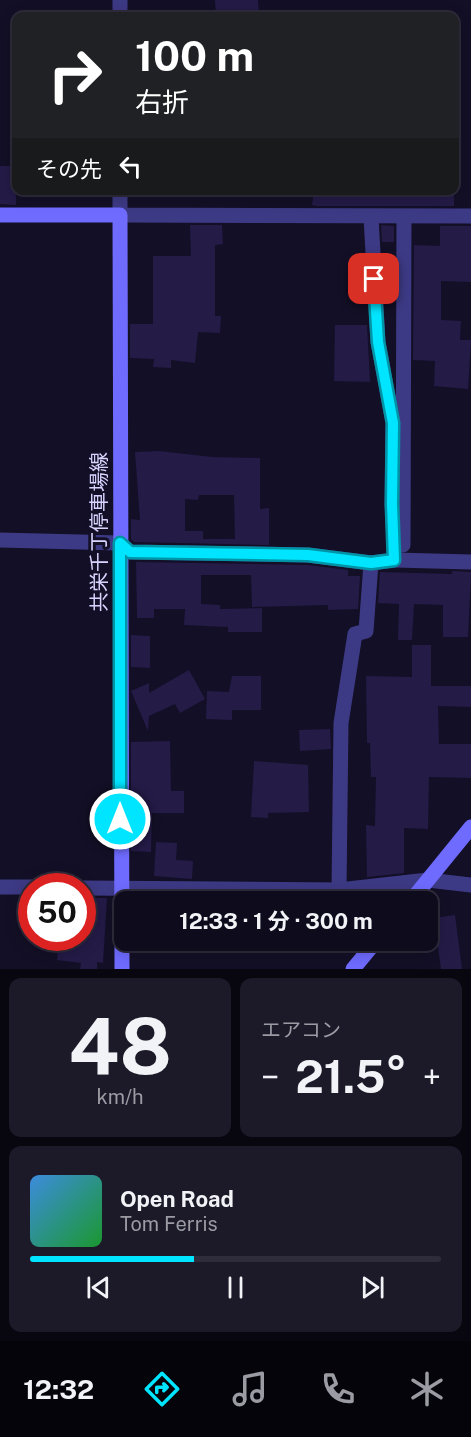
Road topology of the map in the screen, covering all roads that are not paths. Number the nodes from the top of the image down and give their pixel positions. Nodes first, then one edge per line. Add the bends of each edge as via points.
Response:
1 (120, 195) edge
2 (0, 215) edge
3 (120, 215) junction
4 (471, 216) edge
5 (371, 217) junction
6 (404, 217) junction
7 (0, 540) edge
8 (120, 543) junction
9 (399, 560) junction
10 (471, 562) edge
11 (371, 563) junction
12 (471, 827) edge
13 (428, 880) junction
14 (471, 885) edge
15 (0, 887) edge
16 (18, 887) edge
17 (96, 888) edge
18 (120, 888) junction
19 (339, 890) junction
20 (419, 891) edge
21 (368, 951) edge
22 (122, 969) edge
23 (353, 969) edge

1 - 3 street
2 - 3 main road
3 - 5 street
3 - 8 main road, 共栄千丁停車場線
4 - 6 street
5 - 6 street
5 - 9 street via 378,342 393,423 392,504
6 - 9 street
7 - 8 street
8 - 11 street via 130,552 308,555
8 - 18 main road, 共栄千丁停車場線
9 - 10 street
9 - 11 street
11 - 19 street via 366,631 355,634 341,723
12 - 13 main road
13 - 14 street
13 - 19 street
13 - 20 main road
15 - 16 street
17 - 18 street
18 - 19 street
18 - 22 main road, 共栄千丁停車場線
21 - 23 main road

